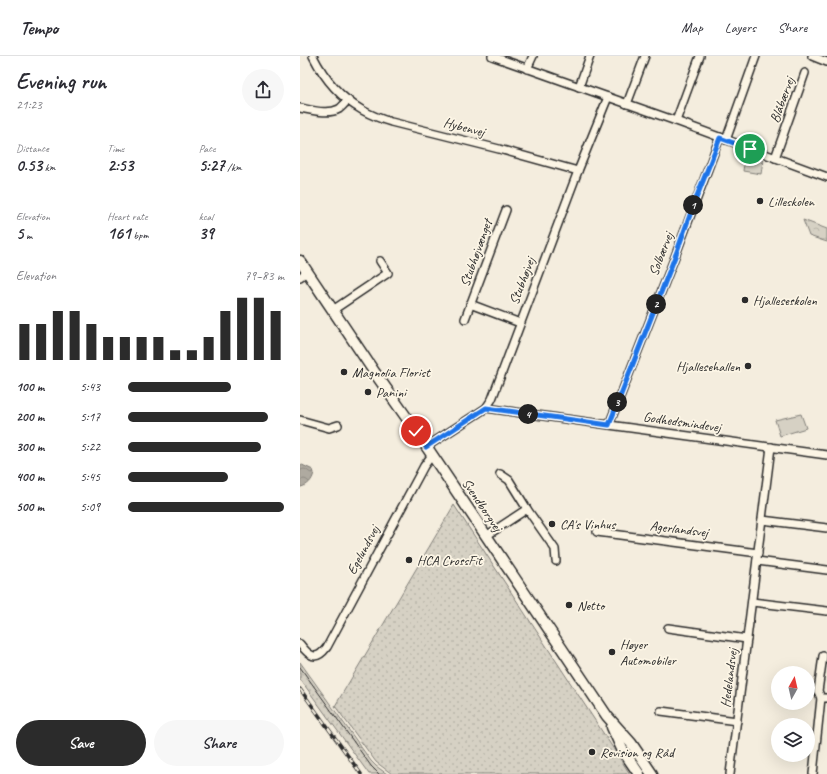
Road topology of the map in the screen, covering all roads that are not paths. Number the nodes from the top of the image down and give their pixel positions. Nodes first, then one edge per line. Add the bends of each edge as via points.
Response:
1 (313, 56) edge
2 (492, 56) edge
3 (533, 56) edge
4 (590, 56) edge
5 (645, 56) edge
6 (700, 56) edge
7 (756, 56) edge
8 (812, 56) edge
9 (827, 62) edge
10 (528, 69) junction
11 (805, 73) dead end
12 (579, 87) junction
13 (608, 98) junction
14 (348, 100) junction
15 (627, 104) junction
16 (300, 108) edge
17 (676, 121) junction
18 (723, 139) junction
19 (775, 158) junction
20 (578, 171) junction
21 (826, 174) edge
22 (506, 210) dead end
23 (380, 261) dead end
24 (300, 262) edge
25 (304, 274) edge
26 (470, 304) junction
27 (333, 310) junction
28 (465, 319) dead end
29 (520, 323) junction
30 (486, 408) junction
31 (300, 420) edge
32 (338, 425) dead end
33 (609, 425) junction
34 (771, 447) junction
35 (429, 451) junction
36 (827, 455) edge
37 (500, 474) dead end
38 (527, 509) junction
39 (762, 520) junction
40 (827, 528) edge
41 (597, 532) dead end
42 (486, 536) junction
43 (758, 552) junction
44 (556, 561) dead end
45 (757, 561) junction
46 (827, 570) edge
47 (752, 602) junction
48 (827, 611) edge
49 (668, 628) dead end
50 (747, 639) junction
51 (300, 644) edge
52 (823, 656) dead end
53 (824, 698) edge
54 (661, 711) dead end
55 (607, 716) junction
56 (738, 721) junction
57 (639, 774) edge
58 (652, 774) edge
59 (730, 774) edge
60 (812, 774) edge

1 - 14 street, Hybenvej via 334,87
2 - 10 street
3 - 10 street
4 - 12 street
5 - 15 street
6 - 17 street
7 - 18 street
8 - 9 street
10 - 12 street
11 - 19 street, Blåbærvej
12 - 13 street
13 - 15 street
13 - 20 street, Stubhøjvej
14 - 16 street via 335,111
14 - 20 street, Hybenvej via 362,110 391,122
15 - 17 street
17 - 18 street
18 - 19 street
18 - 33 street, Solbærvej via 695,201
19 - 21 street
20 - 29 street, Stubhøjvej
22 - 26 street, Stubhøjvænget
23 - 27 street via 388,273
24 - 25 main road, Svendborgvej
25 - 27 main road, Svendborgvej
26 - 28 street, Stubhøjvænget
26 - 29 street, Stubhøjvænget
27 - 35 main road, Svendborgvej
29 - 30 street, Stubhøjvej via 492,399
30 - 33 street, Godhedsmindevej
30 - 35 street, Stubhøjvej
31 - 32 street via 329,428
33 - 34 street, Godhedsmindevej
34 - 36 street, Godhedsmindevej
34 - 39 street, Hedelandsvej
35 - 42 main road, Svendborgvej
35 - 51 street, Egelundsvej via 421,471 327,646 322,652 310,655
37 - 38 street via 509,480
38 - 42 street
38 - 44 street via 555,549
39 - 40 street
39 - 43 street, Hedelandsvej
41 - 43 street, Agerlandsvej
42 - 55 main road, Svendborgvej
43 - 45 street, Hedelandsvej
45 - 46 street
45 - 47 street, Hedelandsvej
47 - 48 street
47 - 50 street, Hedelandsvej
49 - 50 street, Hedelandsvej
50 - 56 street, Hedelandsvej
52 - 53 street via 818,691
53 - 60 street
54 - 56 street, Hedelandsvej
55 - 57 main road, Svendborgvej via 622,749
55 - 58 main road, Svendborgvej via 631,743
56 - 59 street, Hedelandsvej

